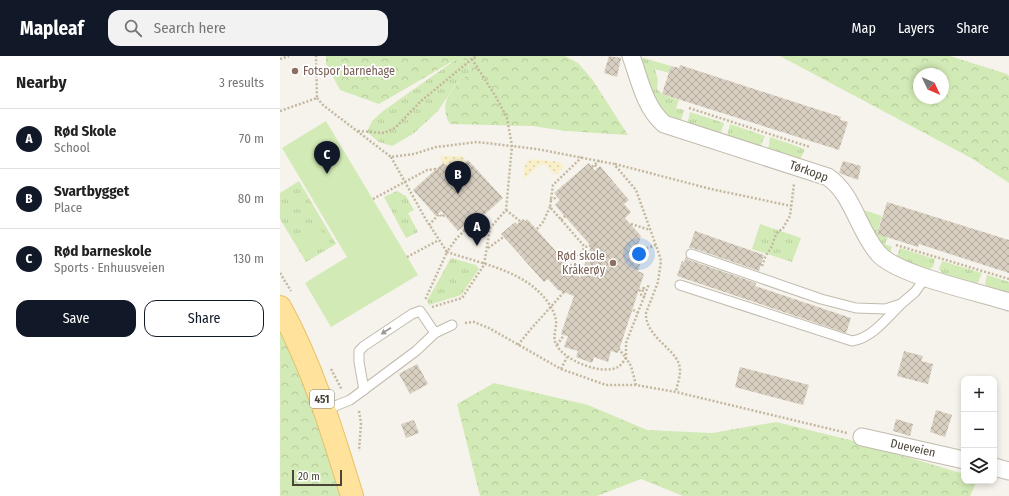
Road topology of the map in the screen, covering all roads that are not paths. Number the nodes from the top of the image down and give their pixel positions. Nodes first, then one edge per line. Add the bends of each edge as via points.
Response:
1 (631, 56) edge
2 (691, 254) dead end
3 (925, 278) junction
4 (680, 285) dead end
5 (1009, 302) edge
6 (901, 304) junction
7 (280, 307) edge
8 (452, 325) road end
9 (435, 333) junction
10 (364, 390) junction
11 (326, 410) junction
12 (862, 436) road end
13 (961, 459) edge
14 (997, 469) edge
15 (1009, 471) edge
16 (352, 496) edge

1 - 3 street, Tørkopp via 648,104 654,115 664,124 828,177 841,189 877,253 890,264
2 - 6 lane via 821,299 856,308 885,309
3 - 5 street, Tørkopp
3 - 6 lane via 916,292
4 - 6 lane via 852,341 871,334
7 - 11 main road, 451 via 313,375
8 - 9 lane
9 - 10 lane via 416,351
9 -> 10 lane via 420,311 359,351 358,362
10 - 11 lane via 350,400
11 - 16 main road, 451
12 - 13 street, Dueveien
14 - 15 street

